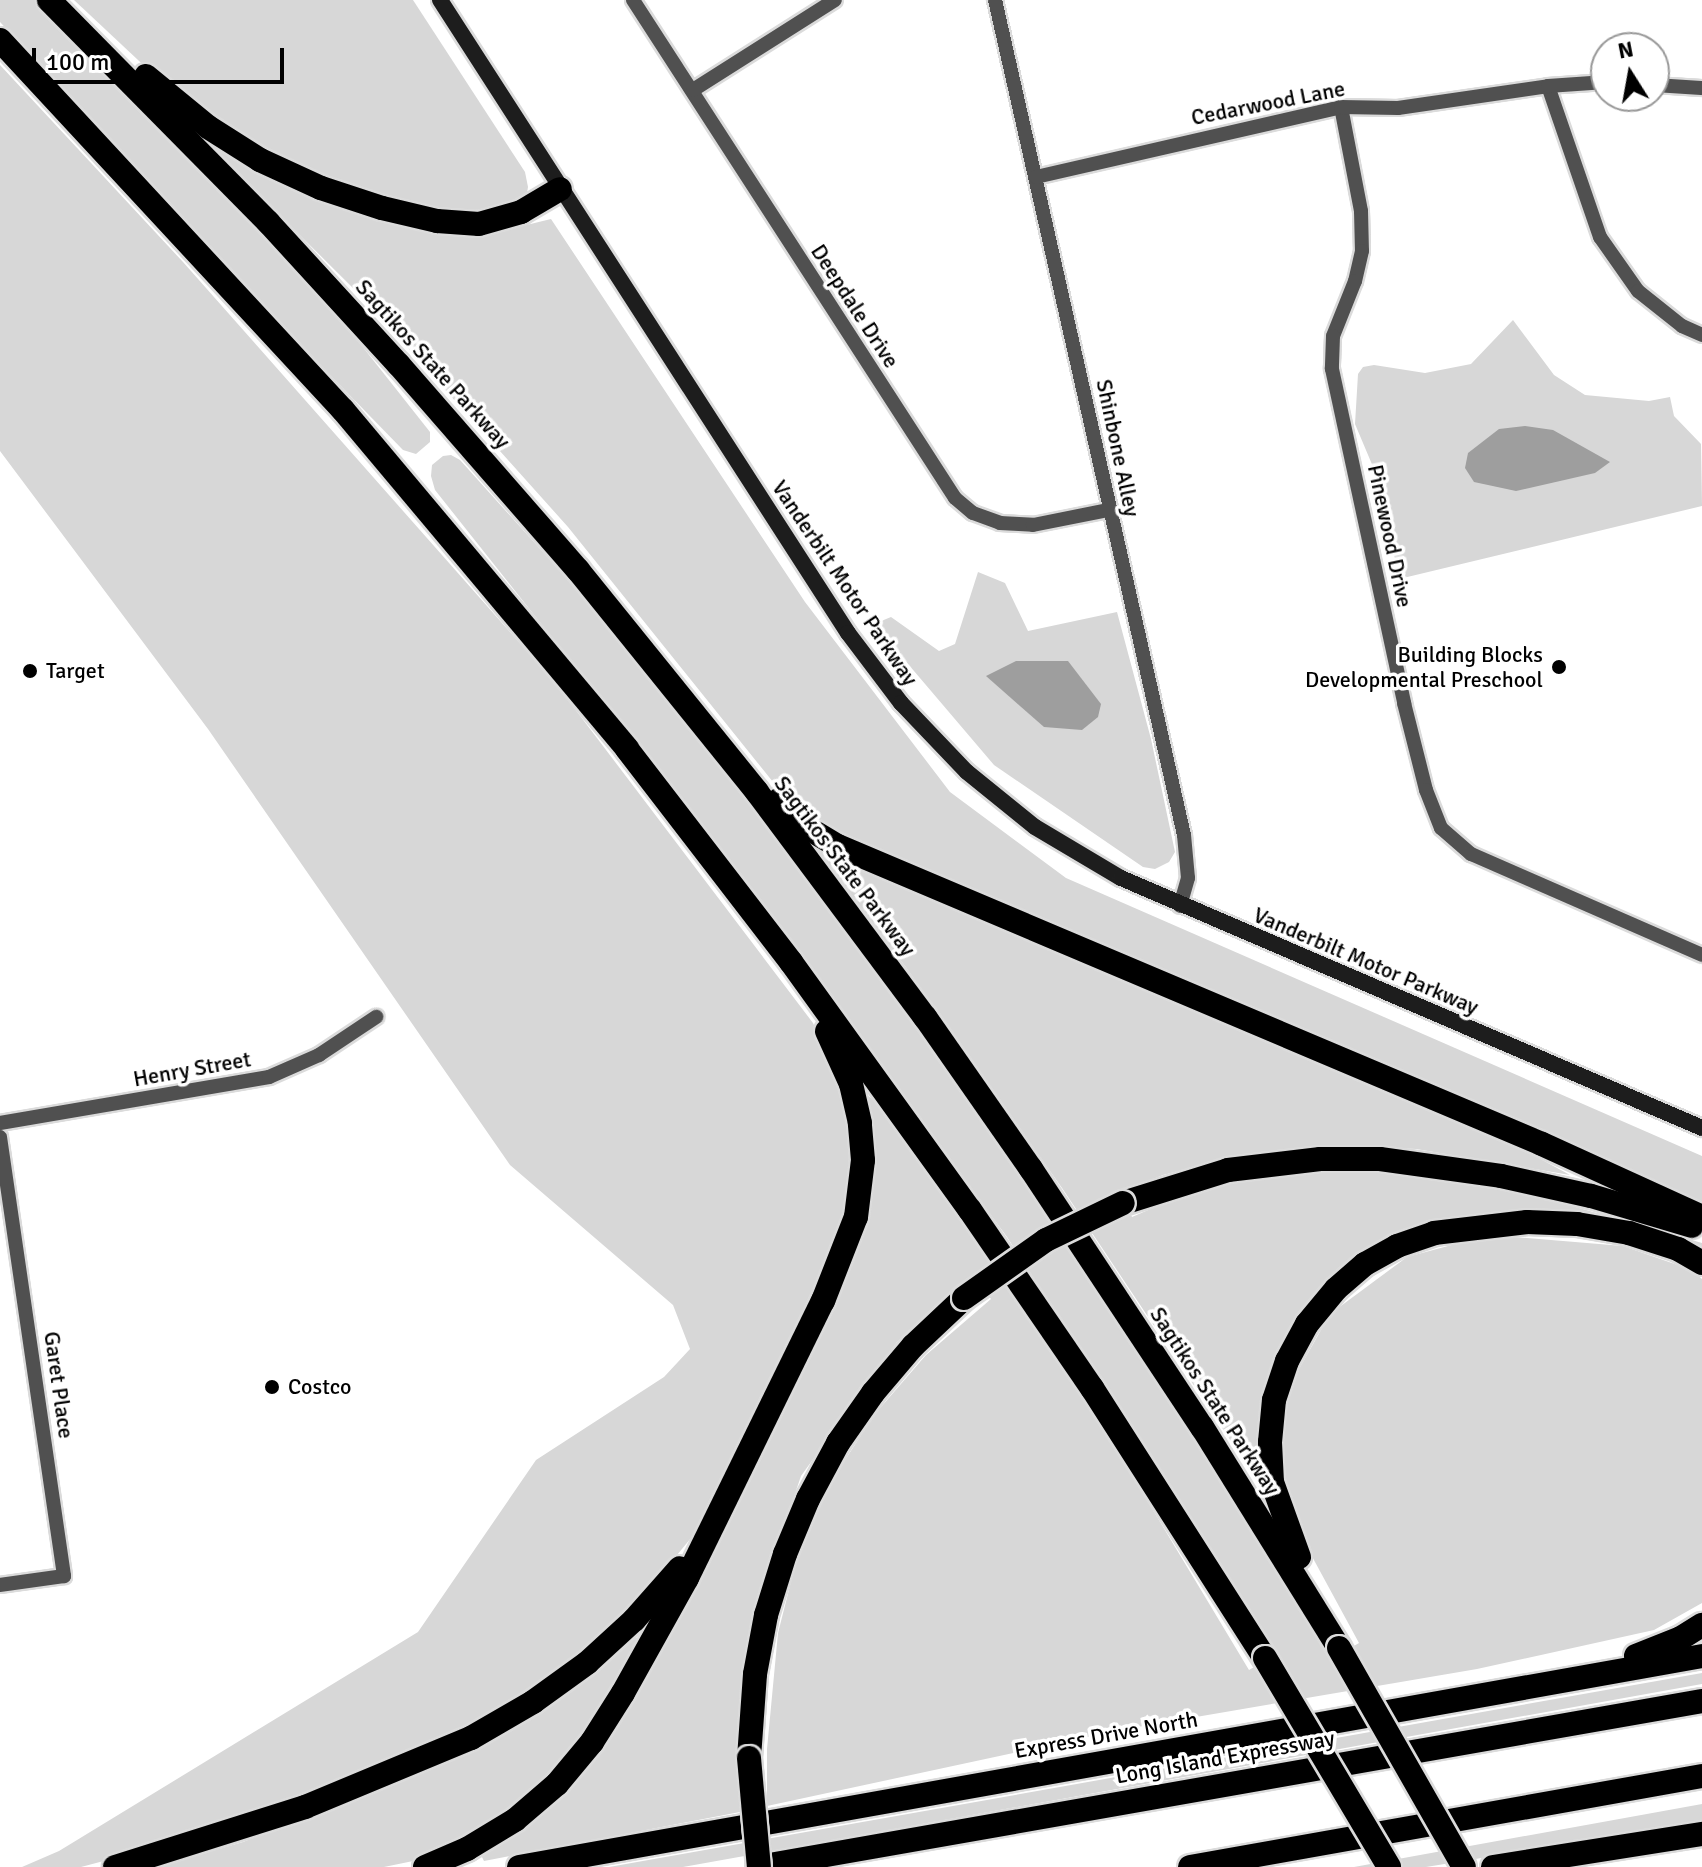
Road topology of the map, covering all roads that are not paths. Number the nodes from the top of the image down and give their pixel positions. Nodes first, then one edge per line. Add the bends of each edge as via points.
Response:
1 (49, 0) edge
2 (66, 0) edge
3 (440, 0) edge
4 (633, 0) edge
5 (835, 0) edge
6 (995, 0) edge
7 (0, 40) edge
8 (1590, 83) edge
9 (1548, 86) junction
10 (1670, 86) edge
11 (1702, 88) edge
12 (693, 90) junction
13 (1341, 107) junction
14 (1036, 177) junction
15 (560, 189) junction
16 (1702, 335) edge
17 (1108, 510) junction
18 (640, 647) junction
19 (1180, 906) junction
20 (1702, 955) edge
21 (791, 962) junction
22 (376, 1017) dead end
23 (0, 1123) edge
24 (1702, 1128) edge
25 (0, 1137) edge
26 (1702, 1217) edge
27 (1702, 1229) edge
28 (1702, 1263) edge
29 (717, 1518) junction
30 (0, 1585) edge
31 (1702, 1625) edge
32 (1339, 1648) junction
33 (1702, 1656) edge
34 (1571, 1679) junction
35 (1702, 1701) edge
36 (1702, 1776) edge
37 (1702, 1834) edge
38 (1639, 1843) junction
39 (1702, 1843) edge
40 (115, 1867) edge
41 (425, 1867) edge
42 (519, 1867) edge
43 (758, 1867) edge
44 (1190, 1867) edge
45 (1389, 1867) edge
46 (1464, 1867) edge
47 (1493, 1867) edge

1 - 18 highway, Sagtikos State Parkway via 333,291 522,504
2 - 15 highway via 208,127 260,160 321,188 413,216 460,224 509,217
3 - 15 main road, Vanderbilt Motor Parkway
4 - 12 street, Deepdale Drive
5 - 12 street
6 - 14 street, Shinbone Alley
7 - 21 highway via 402,478 617,737
8 - 9 street, Cedarwood Lane
9 - 13 street, Cedarwood Lane via 1398,108
9 - 16 street via 1600,237 1638,291
10 - 11 street
12 - 17 street, Deepdale Drive via 955,498 973,513 1000,523 1033,525
13 - 14 street, Cedarwood Lane
13 - 20 street, Pinewood Drive via 1361,211 1362,251 1333,336 1332,369 1404,703 1441,828 1471,854
14 - 17 street, Shinbone Alley
15 - 19 main road, Vanderbilt Motor Parkway via 848,633 901,703 967,772 1035,827 1094,864
17 - 19 street, Shinbone Alley via 1186,845 1188,878
18 - 26 highway via 721,724 798,820 825,839
18 - 32 highway, Sagtikos State Parkway via 814,866 969,1080 1202,1427
19 - 24 main road, Vanderbilt Motor Parkway
21 - 29 highway via 851,1084 863,1142 862,1179 856,1217 839,1264
21 - 45 highway, bridge via 1013,1271 1265,1658
22 - 23 street, Henry Street via 319,1055 269,1077
25 - 30 street, Garet Place via 64,1576
27 - 43 highway, bridge via 1531,1182 1380,1159 1320,1159 1228,1170 1123,1203 1046,1240 964,1298 913,1346 838,1443 808,1499 766,1615 755,1674 749,1758
28 - 32 highway via 1653,1240 1604,1228 1551,1222 1479,1225 1434,1233 1379,1255 1321,1305 1280,1380 1271,1421 1270,1463 1283,1522
29 - 40 highway via 634,1620 560,1683 502,1721 305,1807
29 - 41 highway via 623,1693 575,1763 515,1820
31 - 34 highway via 1658,1648
32 - 46 highway, Sagtikos State Parkway, bridge
33 - 34 highway, Express Drive North
34 - 42 highway, Express Drive North
35 - 43 highway, Long Island Expressway
36 - 44 highway
37 - 38 highway
38 - 39 highway
38 - 47 highway

